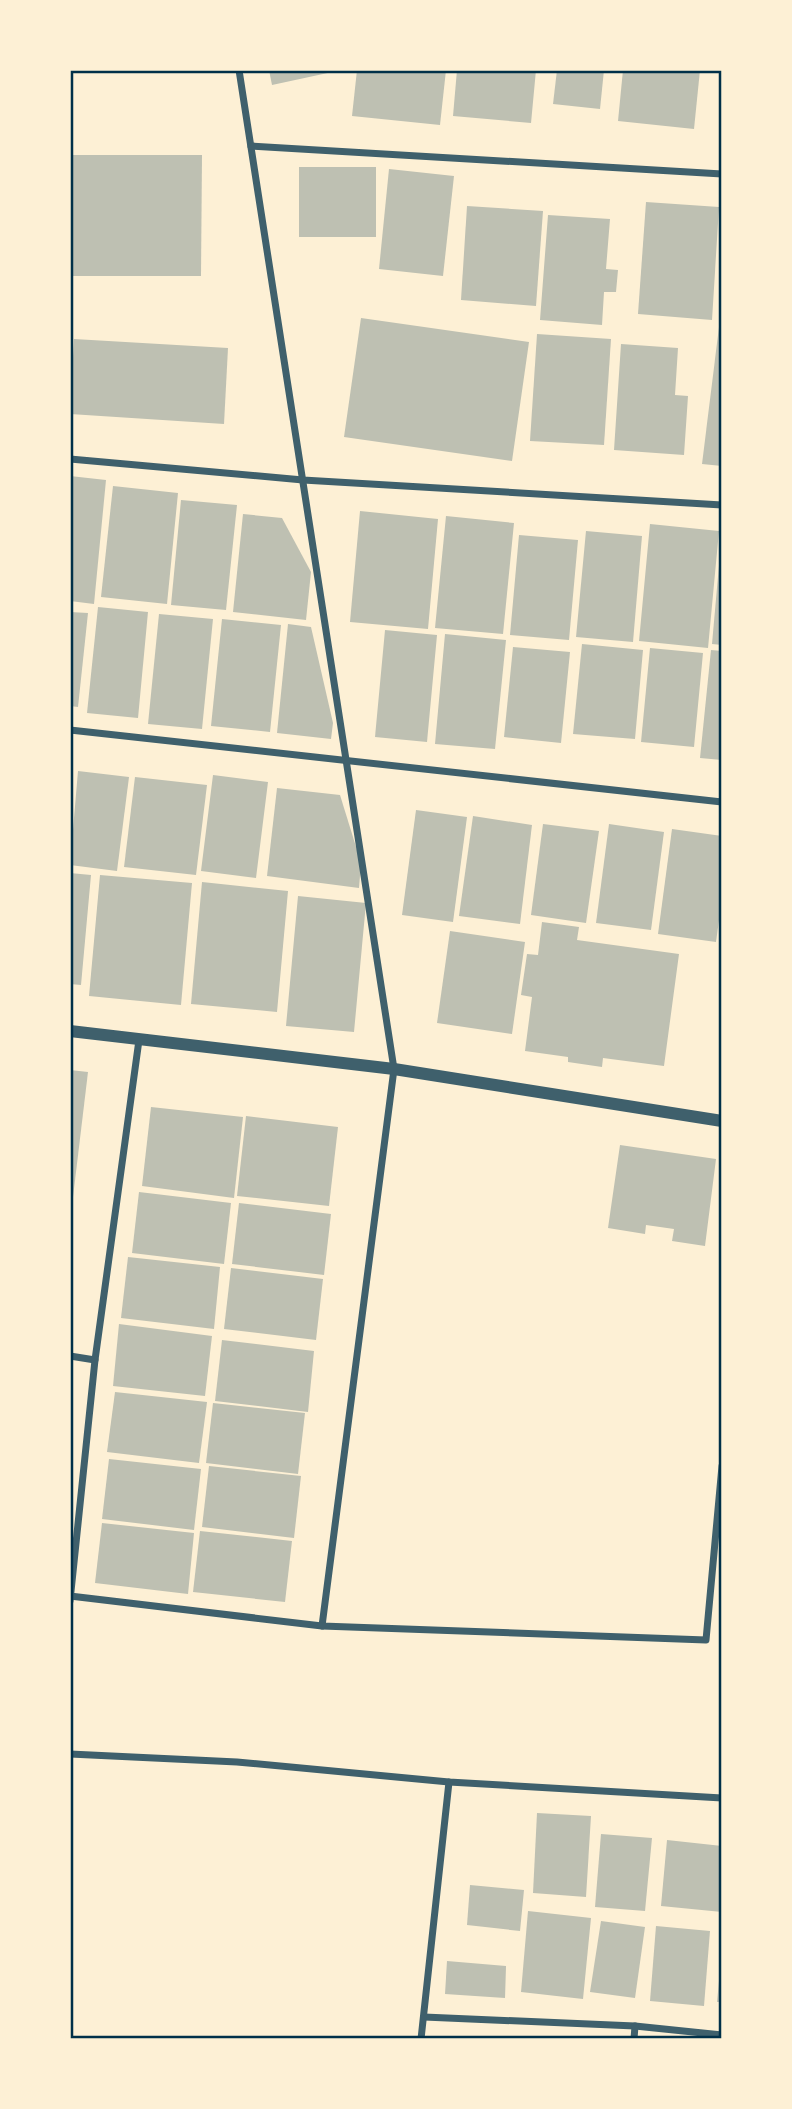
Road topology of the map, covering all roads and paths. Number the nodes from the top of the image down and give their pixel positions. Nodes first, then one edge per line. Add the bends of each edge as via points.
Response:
1 (239, 70) edge
2 (251, 146) junction
3 (722, 174) edge
4 (70, 459) edge
5 (303, 480) junction
6 (722, 505) edge
7 (70, 730) edge
8 (346, 760) junction
9 (722, 802) edge
10 (70, 1031) edge
11 (139, 1040) junction
12 (394, 1069) junction
13 (722, 1121) edge
14 (70, 1356) edge
15 (95, 1360) junction
16 (722, 1466) edge
17 (70, 1597) edge
18 (322, 1626) junction
19 (70, 1754) edge
20 (449, 1782) junction
21 (722, 1798) edge
22 (424, 2017) junction
23 (635, 2026) junction
24 (722, 2035) edge
25 (421, 2039) edge
26 (634, 2039) edge

1 - 2 street
2 - 3 street
2 - 5 street
4 - 5 street
5 - 6 street
5 - 8 street
7 - 8 street
8 - 9 street
8 - 12 street
10 - 11 street
11 - 12 street
11 - 15 street
12 - 13 street
12 - 18 street
14 - 15 street
15 - 17 street
16 - 18 street via 706,1640
17 - 18 street
19 - 20 street via 237,1762
20 - 21 street
20 - 22 street
22 - 23 street
22 - 25 street
23 - 24 street
23 - 26 street

